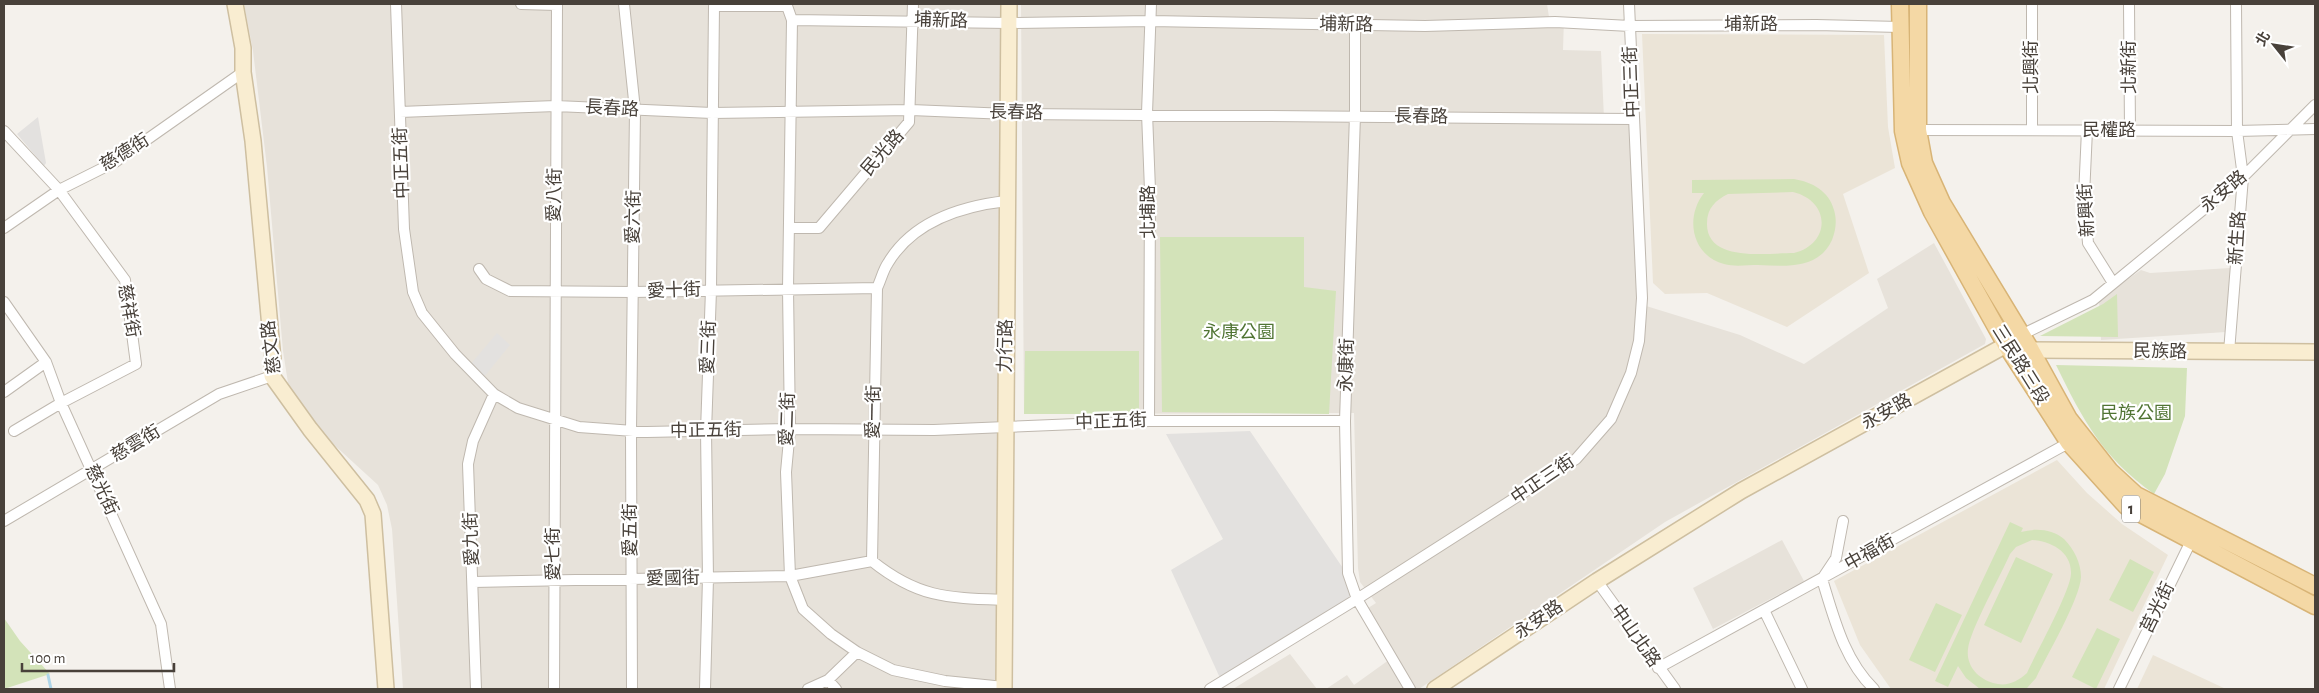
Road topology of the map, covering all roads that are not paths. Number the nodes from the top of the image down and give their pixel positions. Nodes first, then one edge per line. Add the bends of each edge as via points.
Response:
1 (235, 4) edge
2 (396, 4) edge
3 (521, 4) edge
4 (624, 4) edge
5 (913, 4) edge
6 (1009, 4) edge
7 (1151, 4) edge
8 (1630, 4) edge
9 (1900, 4) edge
10 (1918, 4) edge
11 (2032, 4) edge
12 (2130, 4) edge
13 (2236, 4) edge
14 (787, 6) joint
15 (792, 20) junction
16 (912, 20) junction
17 (1151, 22) junction
18 (1009, 23) junction
19 (1355, 25) junction
20 (1630, 26) junction
21 (1900, 27) junction
22 (243, 72) junction
23 (556, 106) junction
24 (2315, 106) edge
25 (635, 110) junction
26 (911, 110) junction
27 (400, 112) junction
28 (790, 112) junction
29 (712, 113) junction
30 (1008, 114) junction
31 (1148, 114) junction
32 (1355, 115) junction
33 (1633, 119) junction
34 (2290, 129) junction
35 (2315, 129) edge
36 (2032, 130) junction
37 (2087, 130) junction
38 (4, 131) edge
39 (1911, 131) junction
40 (2130, 131) junction
41 (2237, 131) junction
42 (2243, 177) junction
43 (59, 190) junction
44 (1008, 201) junction
45 (4, 228) edge
46 (789, 228) junction
47 (479, 269) dead end
48 (2113, 283) junction
49 (877, 288) junction
50 (788, 289) junction
51 (711, 290) junction
52 (554, 292) junction
53 (632, 292) junction
54 (4, 302) edge
55 (7, 313) edge
56 (2021, 335) junction
57 (2006, 345) junction
58 (2031, 350) junction
59 (2229, 352) junction
60 (2315, 352) edge
61 (46, 362) junction
62 (272, 376) junction
63 (4, 392) edge
64 (494, 394) junction
65 (61, 403) junction
66 (554, 420) junction
67 (1148, 421) junction
68 (1346, 421) junction
69 (1005, 426) junction
70 (790, 429) junction
71 (14, 430) dead end
72 (873, 430) junction
73 (631, 431) junction
74 (706, 431) junction
75 (2076, 439) junction
76 (92, 471) junction
77 (4, 521) edge
78 (1843, 521) dead end
79 (2194, 534) junction
80 (872, 561) junction
81 (790, 576) junction
82 (708, 578) junction
83 (1822, 579) junction
84 (554, 580) junction
85 (631, 580) junction
86 (1597, 581) junction
87 (473, 582) junction
88 (2315, 586) edge
89 (1357, 599) junction
90 (1005, 600) junction
91 (2315, 606) edge
92 (1764, 610) junction
93 (857, 652) junction
94 (1658, 668) junction
95 (828, 680) junction
96 (1004, 688) edge
97 (170, 689) edge
98 (386, 689) edge
99 (476, 689) edge
100 (554, 689) edge
101 (632, 689) edge
102 (705, 689) edge
103 (808, 689) edge
104 (836, 689) edge
105 (1210, 689) edge
106 (1410, 689) edge
107 (1435, 689) edge
108 (1675, 689) edge
109 (1802, 689) edge
110 (1874, 689) edge
111 (2119, 689) edge

1 - 22 street, 慈文路 via 243,48
2 - 27 street, 中正五街
3 - 23 street, 愛八街 via 556,5
4 - 25 street, 愛六街
5 - 16 street, 民光路
6 - 18 street, 力行路
7 - 17 street, 北埔路
8 - 20 street, 中正三街
9 - 21 main road, 三民路三段 / 1
10 - 39 main road, 三民路三段 / 1
11 - 36 street, 北興街
12 - 40 street, 北新街
13 - 41 street, 新生路
14 - 15 street, 愛二街
14 - 29 street, 愛三街 via 714,6
15 - 16 street, 埔新路
15 - 28 street, 愛二街
16 - 18 street, 埔新路
16 - 26 street, 民光路
17 - 18 street, 埔新路
17 - 19 street, 埔新路
17 - 31 street, 北埔路
18 - 30 street, 力行路
19 - 20 street, 埔新路 via 1555,22
19 - 32 street, 永康街
20 - 21 street, 埔新路
20 - 33 street, 中正三街
21 - 39 main road, 三民路三段 / 1
22 - 43 street, 慈德街 via 115,162
22 - 62 street, 慈文路 via 253,141
23 - 25 street, 長春路
23 - 27 street, 長春路
23 - 52 street, 愛八街
24 - 34 street, 永安路
25 - 29 street, 長春路
25 - 53 street, 愛六街
26 - 28 street, 長春路
26 - 30 street, 長春路
26 - 46 street, 民光路 via 910,122 819,228
27 - 64 street, 中正五街 via 404,229 415,296 422,313 455,354
28 - 29 street, 長春路
28 - 46 street, 愛二街
29 - 51 street, 愛三街
30 - 31 street, 長春路
30 - 44 street, 力行路
31 - 32 street, 長春路
31 - 67 street, 北埔路
32 - 33 street, 長春路
32 - 68 street, 永康街
33 - 89 street, 中正三街 via 1642,298 1639,341 1631,373 1611,419 1576,459
34 - 35 street, 民權路
34 - 41 street, 民權路
34 - 42 street, 永安路
36 - 37 street, 民權路
36 - 39 street, 民權路
37 - 40 street, 民權路
37 - 48 street, 新興街 via 2084,196 2088,243
38 - 43 street, 慈祥街
39 - 56 main road, 三民路三段 / 1 via 1942,203
39 - 57 main road, 三民路三段 / 1 via 1910,163 1920,189
40 - 41 street, 民權路
41 - 42 street, 新生路
42 - 48 street, 永安路
42 - 59 street, 新生路
43 - 45 street, 慈德街
43 - 65 street, 慈祥街 via 125,280 136,364
44 - 49 street, 愛一街 via 977,204 929,224 907,240 888,263
44 - 69 street, 力行路
46 - 50 street, 愛二街
47 - 52 street, 愛十街 via 486,279 510,291
48 - 56 street, 永安路 via 2093,300
49 - 50 street, 愛十街
49 - 72 street, 愛一街
50 - 51 street, 愛十街
50 - 70 street, 愛二街
51 - 53 street, 愛十街
51 - 74 street, 愛三街
52 - 53 street, 愛十街
52 - 66 street, 愛八街
53 - 73 street, 愛六街
54 - 55 street, 慈光街
55 - 61 street, 慈光街
56 - 57 street, 永安路
56 - 58 main road, 三民路三段 / 1
57 - 58 street, 民族路
57 - 75 main road, 三民路三段 / 1
57 - 86 street, 永安路 via 1741,491
58 - 59 street, 民族路
58 - 75 main road, 三民路三段 / 1 via 2069,419
59 - 60 street, 民族路
61 - 63 street
61 - 65 street, 慈光街
62 - 76 street, 慈雲街 via 219,394
62 - 98 street, 慈文路 via 367,500 373,514
64 - 66 street, 中正五街 via 518,408
64 - 87 street, 愛九街 via 473,441 468,464
65 - 71 street, 慈祥街
65 - 76 street, 慈光街
66 - 73 street, 中正五街 via 579,428
66 - 84 street, 愛七街
67 - 68 street, 中正五街
67 - 69 street, 中正五街
68 - 89 street, 永康街 via 1348,573
69 - 72 street, 中正五街
69 - 90 street, 力行路
70 - 72 street, 中正五街
70 - 74 street, 中正五街
70 - 81 street, 愛二街 via 786,472
72 - 80 street, 愛一街
73 - 74 street, 中正五街
73 - 85 street, 愛五街
74 - 82 street, 愛三街
75 - 79 main road, 三民路三段 / 1 via 2126,506
75 - 83 street, 中福街
76 - 77 street, 慈雲街
76 - 97 street, 慈光街 via 161,624
78 - 83 street via 1836,558
79 - 88 main road, 三民路三段 / 1
79 - 91 main road, 三民路三段 / 1
79 - 111 street, 莒光街
80 - 81 street, 愛國街
80 - 90 street via 899,582 939,596
81 - 82 street, 愛國街
81 - 93 street, 愛二街 via 803,609
82 - 85 street, 愛國街
82 - 102 street, 愛三街
83 - 92 street, 中福街
83 - 110 street via 1838,631 1856,669
84 - 85 street, 愛國街
84 - 87 street, 愛國街
84 - 100 street, 愛七街
85 - 101 street, 愛五街
86 - 94 street, 中山北路
86 - 107 street, 永安路
87 - 99 street, 愛九街
89 - 105 street, 中正三街
89 - 106 street, 永康街
90 - 96 street, 力行路
92 - 94 street, 中福街
92 - 109 street
93 - 95 street
93 - 96 street, 愛二街 via 893,670 945,681
94 - 108 street, 中山北路
95 - 103 street
95 - 104 street

